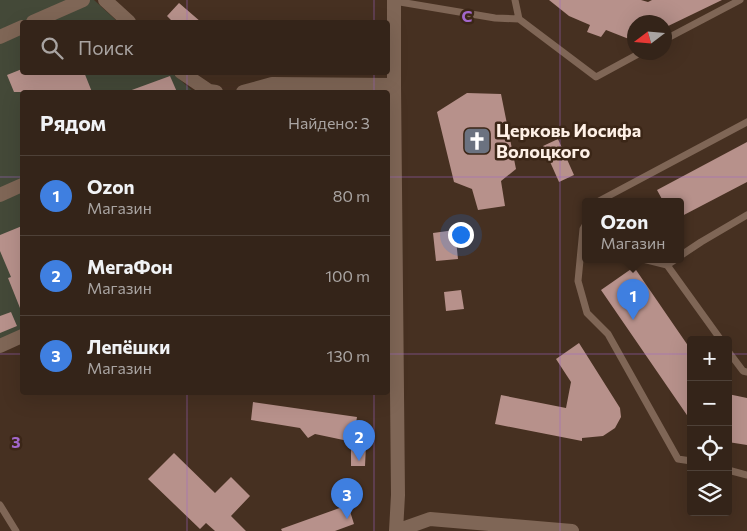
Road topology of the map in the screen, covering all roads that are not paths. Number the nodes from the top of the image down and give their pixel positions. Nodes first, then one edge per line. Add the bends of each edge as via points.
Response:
1 (83, 0) edge
2 (105, 0) edge
3 (515, 0) edge
4 (740, 0) edge
5 (394, 1) edge
6 (520, 19) junction
7 (38, 20) edge
8 (126, 20) edge
9 (20, 28) edge
10 (672, 36) edge
11 (0, 38) edge
12 (627, 60) edge
13 (186, 75) edge
14 (394, 85) junction
15 (306, 88) edge
16 (209, 90) edge
17 (250, 90) edge
18 (747, 122) edge
19 (20, 187) edge
20 (0, 195) edge
21 (605, 198) edge
22 (747, 215) edge
23 (582, 240) edge
24 (684, 253) edge
25 (659, 263) edge
26 (670, 263) edge
27 (667, 265) junction
28 (717, 336) edge
29 (20, 337) edge
30 (0, 346) edge
31 (732, 356) edge
32 (747, 372) edge
33 (687, 461) edge
34 (732, 471) edge
35 (747, 475) edge
36 (0, 505) edge
37 (16, 531) edge
38 (396, 531) edge
39 (572, 531) edge

1 - 7 street
2 - 8 street
3 - 6 lane
4 - 10 lane
5 - 6 lane via 495,18
5 - 14 street
6 - 12 lane via 596,77
9 - 11 street
13 - 16 street
14 - 15 street
14 - 38 street
15 - 17 street via 272,84
18 - 21 lane
19 - 20 street
22 - 24 lane
23 - 33 lane via 578,282 587,313 608,334 678,458
25 - 27 lane
26 - 27 lane
27 - 28 lane
29 - 30 street
31 - 32 lane
34 - 35 lane
36 - 37 lane
38 - 39 street via 430,519

